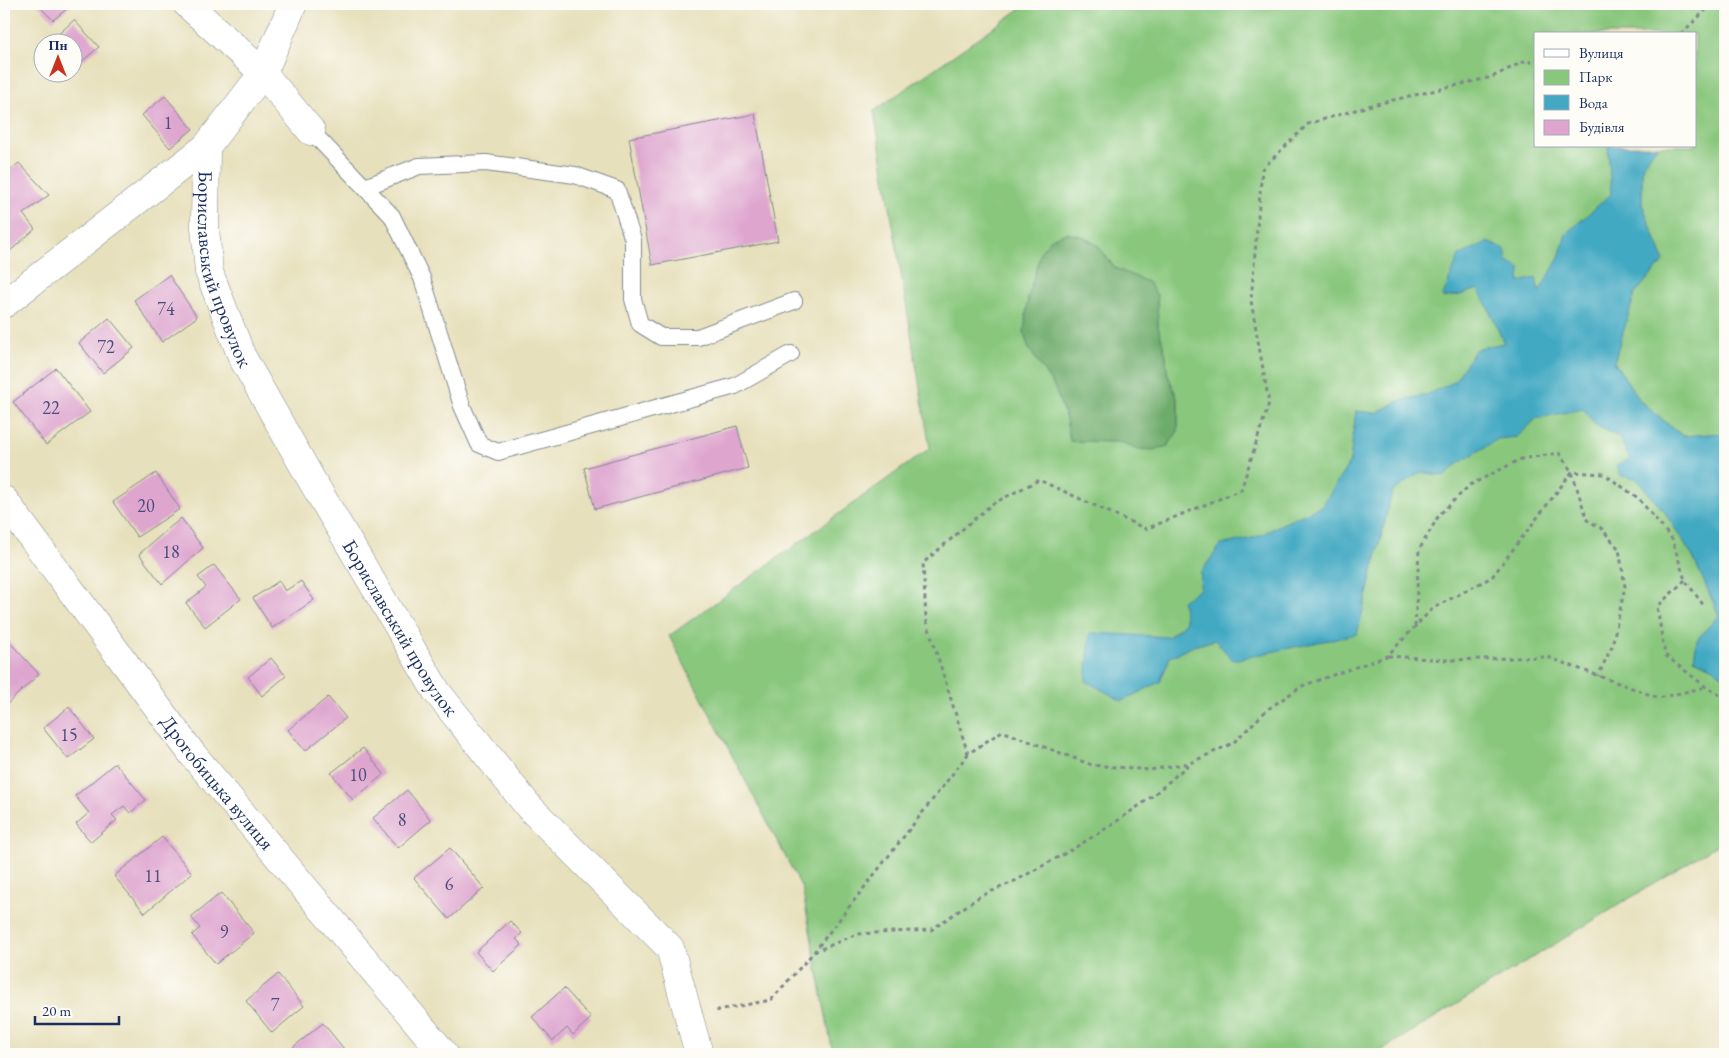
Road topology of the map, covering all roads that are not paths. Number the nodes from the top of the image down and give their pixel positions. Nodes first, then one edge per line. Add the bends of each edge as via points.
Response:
1 (187, 4) edge
2 (293, 4) edge
3 (263, 73) junction
4 (311, 131) joint
5 (206, 147) junction
6 (365, 187) junction
7 (794, 300) dead end
8 (4, 304) edge
9 (791, 354) dead end
10 (4, 500) edge
11 (444, 1054) edge
12 (699, 1054) edge

1 - 3 street
2 - 3 street
3 - 4 street
3 - 5 street
4 - 6 lane
5 - 8 street
5 - 12 street, Бориславський провулок via 205,227 209,272 242,357 437,692 528,807 670,948
6 - 7 lane via 419,166 486,163 574,175 618,190 633,240 634,299 640,324 661,337 698,337
6 - 9 lane via 392,216 422,278 462,406 479,444 498,452 735,386
10 - 11 street, Дрогобицька вулиця via 193,755

